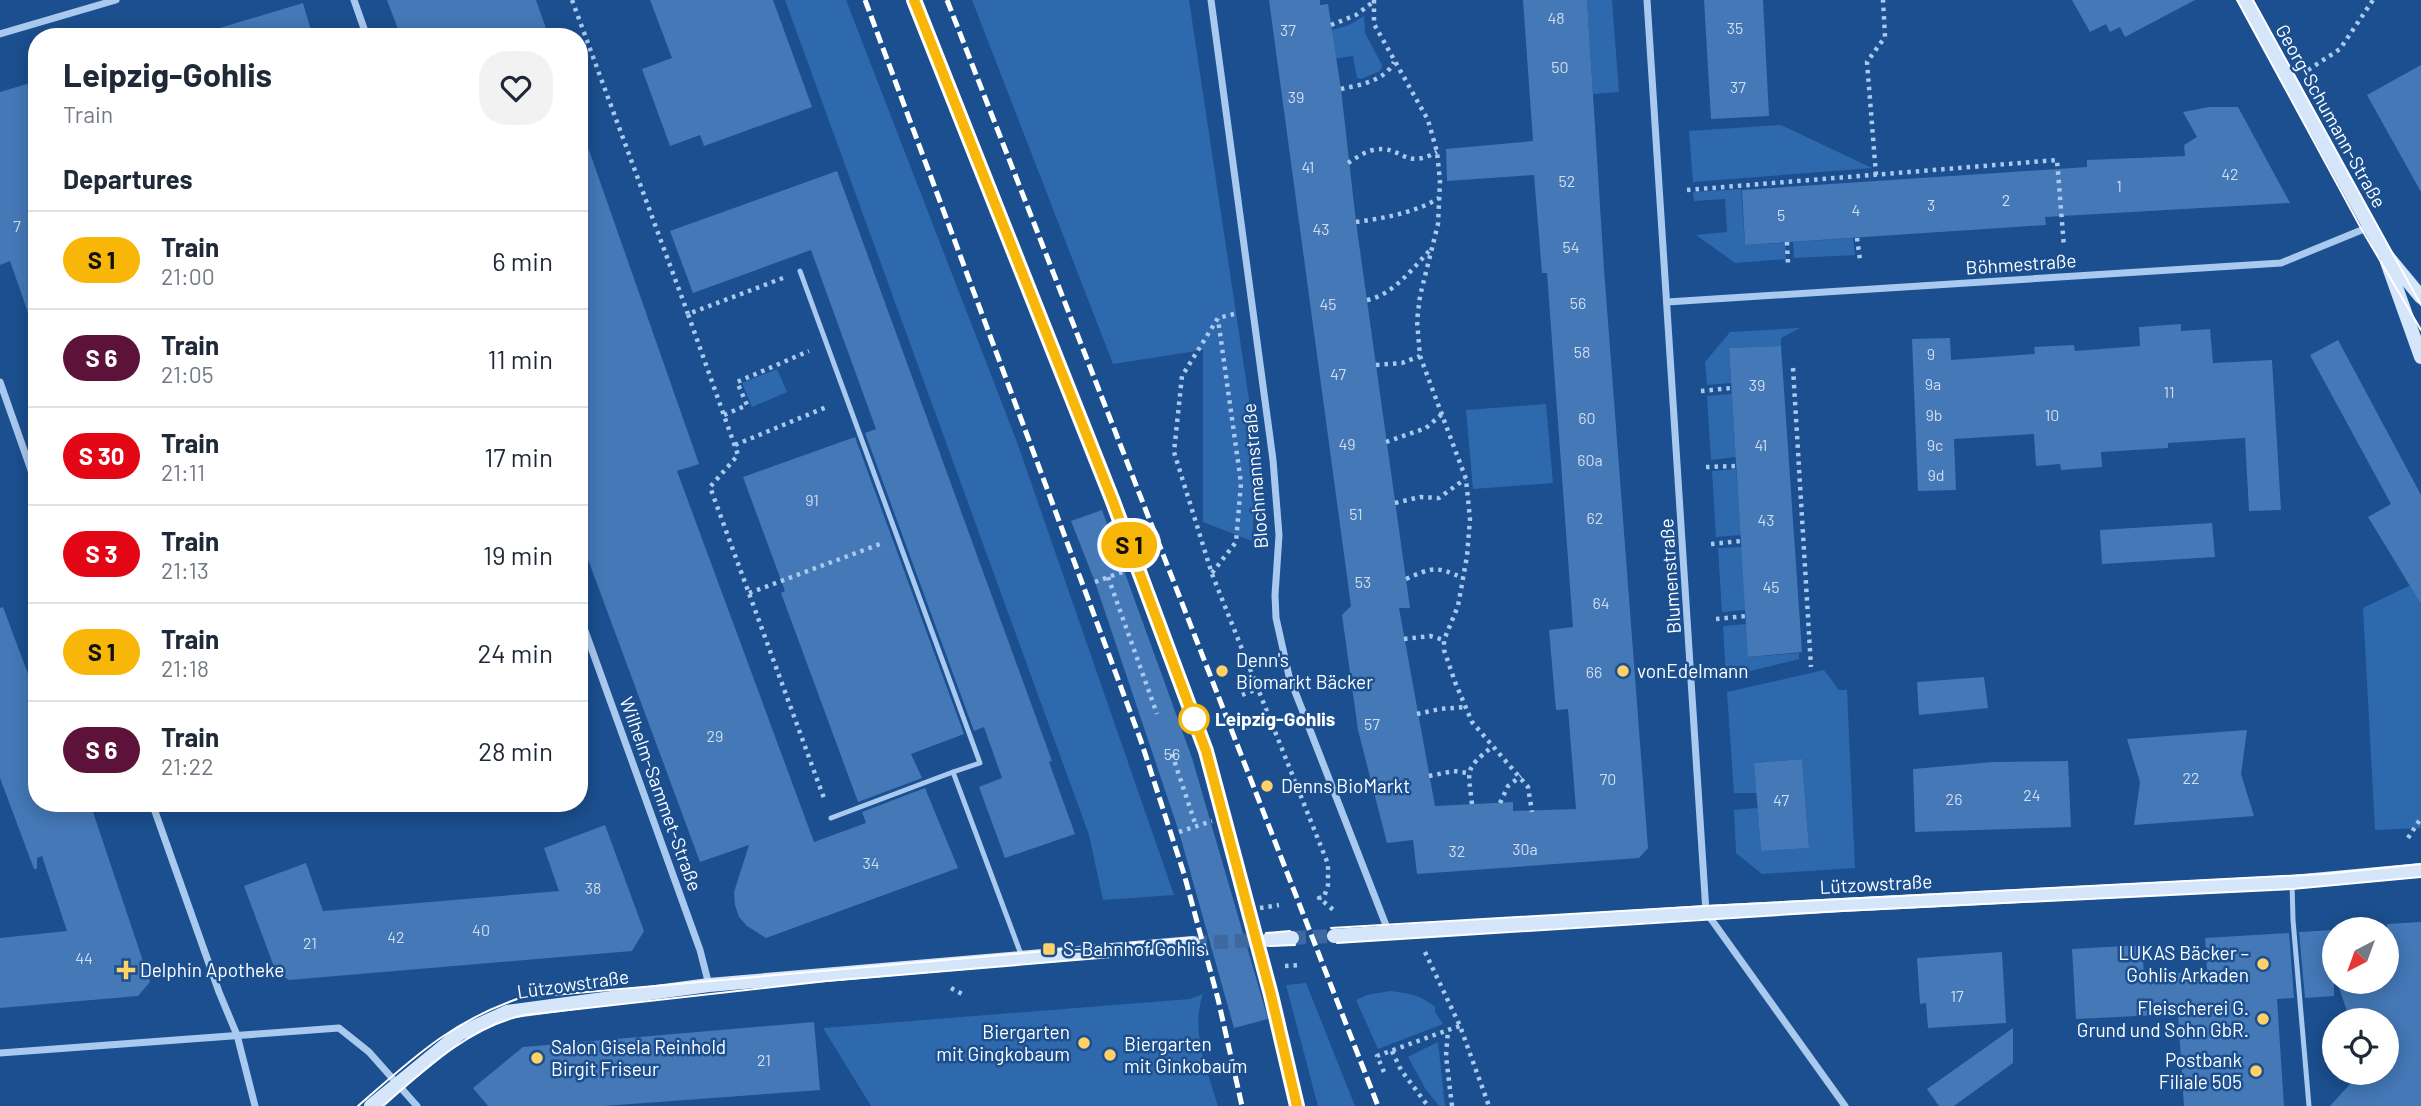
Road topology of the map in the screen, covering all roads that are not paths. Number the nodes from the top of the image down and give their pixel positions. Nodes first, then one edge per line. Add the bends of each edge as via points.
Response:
1 (116, 0) edge
2 (354, 0) edge
3 (1211, 0) edge
4 (1647, 0) edge
5 (2245, 0) edge
6 (364, 28) edge
7 (0, 34) edge
8 (2370, 227) junction
9 (2383, 251) junction
10 (800, 271) road end
11 (2421, 297) edge
12 (1667, 302) junction
13 (2421, 357) edge
14 (0, 382) edge
15 (28, 461) edge
16 (588, 639) edge
17 (953, 772) junction
18 (155, 812) edge
19 (831, 818) road end
20 (2421, 870) edge
21 (2292, 883) junction
22 (1706, 912) junction
23 (1389, 933) junction
24 (1334, 936) tunnel mouth
25 (1292, 938) tunnel mouth
26 (1268, 940) tunnel mouth
27 (1193, 943) tunnel mouth
28 (1022, 957) junction
29 (709, 985) junction
30 (237, 1035) junction
31 (0, 1052) edge
32 (398, 1083) junction
33 (255, 1106) edge
34 (370, 1106) edge
35 (417, 1106) edge
36 (1845, 1106) edge
37 (2309, 1106) edge

1 - 7 street
2 - 6 street
3 - 23 street, Blochmannstraße via 1273,460 1279,535 1276,618 1289,676
4 - 12 street, Blumenstraße
5 - 8 main road, Georg-Schumann-Straße
8 - 9 main road, Georg-Schumann-Straße
8 - 12 street, Böhmestraße via 2281,262
9 - 11 main road, Georg-Schumann-Straße
9 - 13 main road, Georg-Schumann-Straße
10 - 17 lane via 980,763
12 - 22 street, Blumenstraße
14 - 15 street
16 - 29 street, Wilhelm-Sammet-Straße via 701,950
17 - 19 lane
17 - 28 lane
18 - 30 street
20 - 21 main road, Lützowstraße
21 - 22 main road, Lützowstraße
21 - 37 lane
22 - 23 main road, Lützowstraße
22 - 36 street
23 - 24 main road, Lützowstraße
25 - 26 main road
27 - 28 main road, Lützowstraße
28 - 29 main road, Lützowstraße
29 - 32 main road, Lützowstraße via 507,1012 459,1034
30 - 31 street
30 - 32 street via 339,1028
30 - 33 street
32 - 34 main road, Lützowstraße
32 - 35 street

